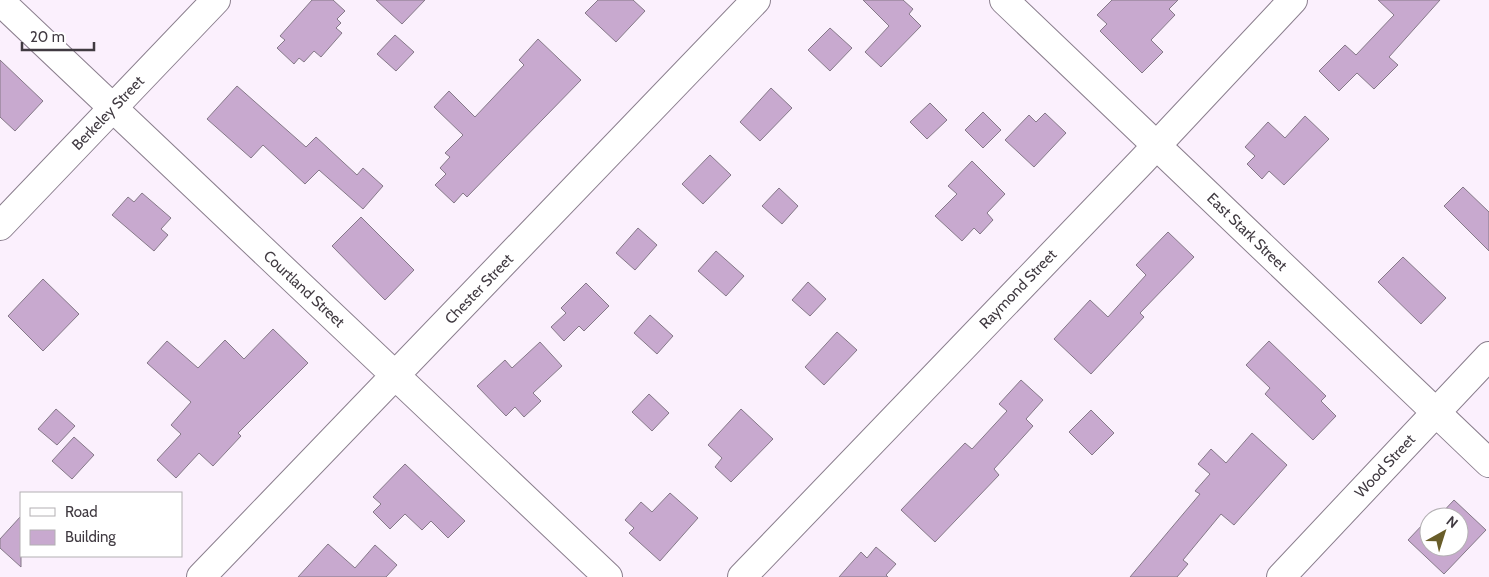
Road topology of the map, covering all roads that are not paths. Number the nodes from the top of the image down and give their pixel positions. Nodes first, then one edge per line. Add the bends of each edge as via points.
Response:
1 (0, 0) edge
2 (216, 0) edge
3 (756, 0) edge
4 (1004, 0) edge
5 (1293, 0) edge
6 (112, 108) junction
7 (1156, 146) junction
8 (0, 226) edge
9 (1489, 356) edge
10 (396, 375) junction
11 (1435, 412) junction
12 (1489, 463) edge
13 (201, 577) edge
14 (608, 577) edge
15 (742, 577) edge
16 (1281, 577) edge

1 - 6 street, Courtland Street
2 - 6 street, Berkeley Street
3 - 10 street, Chester Street
4 - 7 street, East Stark Street
5 - 7 street, Raymond Street
6 - 8 street, Berkeley Street
6 - 10 street, Courtland Street
7 - 11 street, East Stark Street
7 - 15 street, Raymond Street
9 - 11 street, Wood Street
10 - 13 street, Chester Street
10 - 14 street, Courtland Street
11 - 12 street, East Stark Street
11 - 16 street, Wood Street

